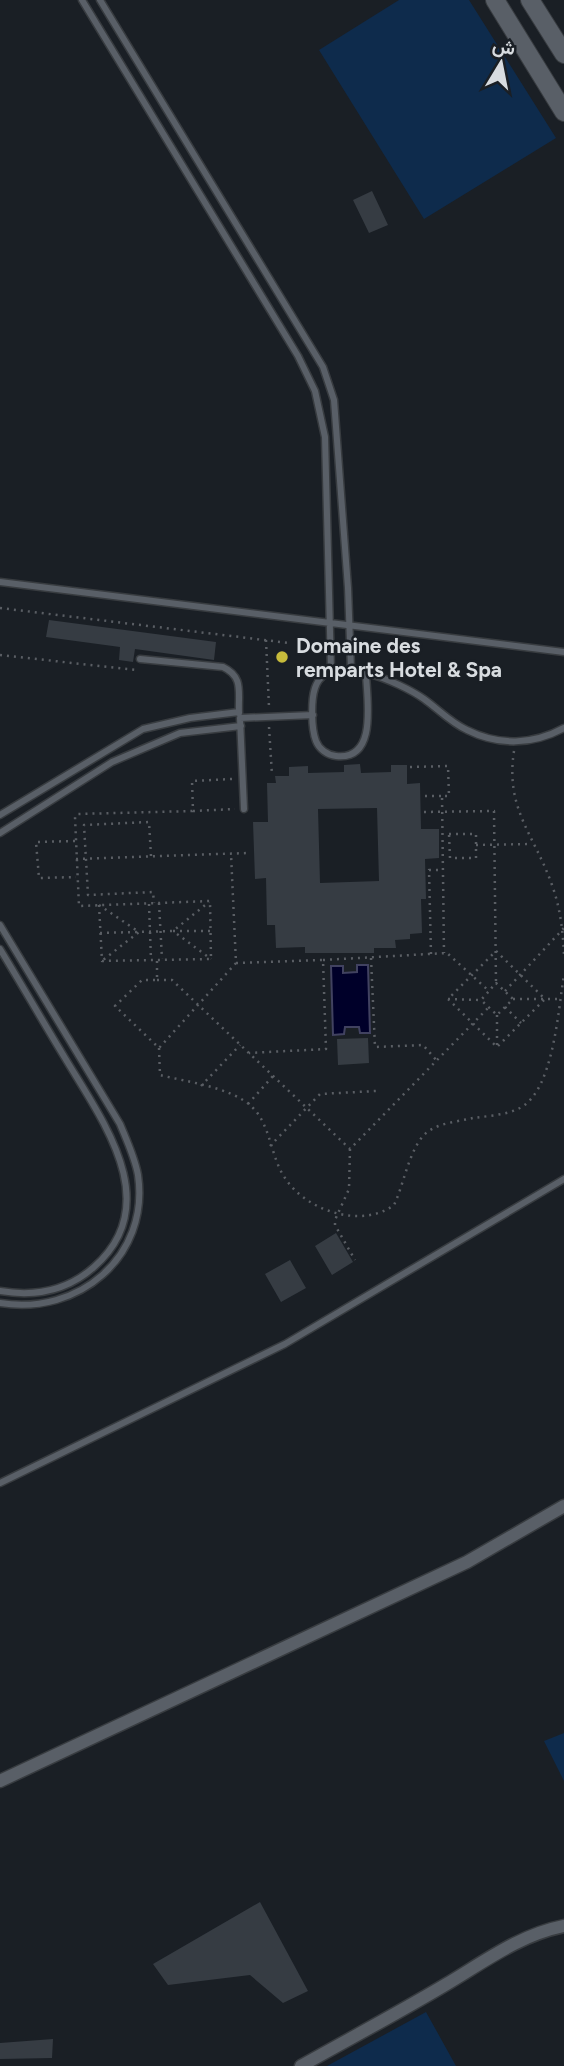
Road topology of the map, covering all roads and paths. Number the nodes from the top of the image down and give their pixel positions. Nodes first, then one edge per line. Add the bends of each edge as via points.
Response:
1 (82, 0) edge
2 (100, 0) edge
3 (495, 0) edge
4 (530, 0) edge
5 (564, 54) edge
6 (564, 112) edge
7 (260, 262) junction
8 (246, 270) junction
9 (0, 582) edge
10 (0, 608) edge
11 (331, 624) junction
12 (349, 624) junction
13 (289, 643) dead end
14 (564, 652) edge
15 (0, 655) edge
16 (140, 659) joint
17 (351, 669) junction
18 (331, 670) junction
19 (366, 674) junction
20 (313, 715) junction
21 (240, 719) junction
22 (564, 728) edge
23 (516, 741) junction
24 (410, 767) dead end
25 (243, 779) junction
26 (425, 796) dead end
27 (442, 796) junction
28 (244, 809) joint
29 (192, 811) junction
30 (425, 812) dead end
31 (442, 812) junction
32 (0, 815) edge
33 (0, 832) edge
34 (75, 841) junction
35 (476, 845) junction
36 (494, 845) junction
37 (533, 845) junction
38 (443, 846) junction
39 (450, 846) junction
40 (248, 853) dead end
41 (232, 854) junction
42 (151, 856) junction
43 (86, 858) junction
44 (76, 859) junction
45 (443, 870) junction
46 (77, 877) junction
47 (210, 901) junction
48 (149, 903) junction
49 (157, 903) junction
50 (99, 905) junction
51 (0, 925) edge
52 (563, 930) edge
53 (160, 931) junction
54 (173, 931) junction
55 (211, 931) junction
56 (139, 932) junction
57 (150, 932) junction
58 (100, 933) junction
59 (0, 948) edge
60 (496, 951) junction
61 (444, 953) junction
62 (431, 954) junction
63 (564, 955) edge
64 (371, 957) junction
65 (211, 959) junction
66 (151, 960) junction
67 (159, 960) junction
68 (323, 960) junction
69 (102, 961) junction
70 (236, 963) junction
71 (472, 975) junction
72 (521, 975) junction
73 (564, 975) edge
74 (157, 980) junction
75 (496, 983) junction
76 (489, 991) junction
77 (505, 991) junction
78 (448, 999) junction
79 (513, 999) junction
80 (545, 999) junction
81 (560, 999) junction
82 (481, 1000) junction
83 (198, 1005) junction
84 (489, 1007) junction
85 (505, 1007) junction
86 (497, 1015) junction
87 (474, 1023) junction
88 (521, 1023) junction
89 (240, 1045) junction
90 (497, 1047) junction
91 (159, 1048) junction
92 (249, 1053) junction
93 (437, 1061) junction
94 (273, 1076) junction
95 (201, 1086) junction
96 (376, 1091) dead end
97 (102, 1096) junction
98 (91, 1101) junction
99 (248, 1104) junction
100 (306, 1108) junction
101 (270, 1146) junction
102 (350, 1149) junction
103 (564, 1179) edge
104 (338, 1214) junction
105 (355, 1260) dead end
106 (0, 1291) edge
107 (0, 1303) edge
108 (0, 1483) edge
109 (564, 1506) edge
110 (0, 1781) edge
111 (564, 1926) edge
112 (301, 2066) edge

1 - 8 lane
2 - 7 lane
3 - 6 street
4 - 5 street
7 - 8 lane
7 - 12 lane via 323,367 334,400
8 - 11 lane via 315,391 325,437
9 - 11 lane
10 - 13 path
11 - 12 lane
11 - 18 lane
12 - 14 lane
12 - 17 lane
15 - 16 path via 139,670
16 - 21 lane via 223,667 233,672 239,680
17 - 18 lane
17 - 19 lane
18 - 20 lane via 317,682
19 - 20 lane via 368,718 360,749 350,755 324,752 316,740
19 - 23 lane via 411,691 467,730
20 - 21 lane
21 - 25 lane
21 - 32 lane via 190,718 143,729
21 - 33 lane via 180,733 112,762
22 - 23 lane via 538,740
23 - 37 path via 514,797
24 - 27 path via 448,766 449,796
25 - 28 lane
25 - 29 path via 192,781
26 - 27 path
27 - 31 path
28 - 29 path
29 - 34 path via 78,814 73,821
30 - 31 path
31 - 36 path via 494,811
31 - 38 path
34 - 44 path
34 - 46 path via 36,842 39,878
35 - 36 path
35 - 39 path via 476,834 450,834
35 - 39 path via 476,858 450,858
36 - 37 path
36 - 60 path
37 - 52 path via 553,886
38 - 39 path
38 - 45 path
40 - 41 path
41 - 42 path
41 - 70 path
42 - 43 path
42 - 43 path via 149,822 84,825
43 - 44 path
43 - 49 path via 88,895 153,892
44 - 46 path
45 - 61 path
45 - 62 path via 429,870
46 - 50 path via 79,906
47 - 49 path
47 - 54 path
47 - 55 path
48 - 49 path
48 - 50 path
48 - 57 path
49 - 53 path
50 - 56 path
50 - 58 path
51 - 97 lane
52 - 63 path
52 - 72 path
53 - 54 path
53 - 57 path
53 - 67 path
54 - 55 path
54 - 65 path
55 - 65 path
56 - 57 path
56 - 58 path
56 - 69 path
57 - 66 path
58 - 69 path
59 - 98 lane
60 - 71 path
60 - 72 path
60 - 75 path
61 - 62 path
61 - 71 path
62 - 64 path
64 - 68 path
64 - 93 path via 375,1047 423,1045
65 - 67 path
66 - 67 path
66 - 69 path
67 - 74 path
68 - 70 path
68 - 92 path via 327,1049
70 - 83 path
71 - 76 path
71 - 78 path
72 - 77 path
72 - 80 path
73 - 81 path
74 - 83 path via 172,980
74 - 91 path via 142,980 115,1006
75 - 76 path
75 - 77 path
76 - 82 path
77 - 79 path
78 - 82 path
78 - 87 path
79 - 80 path
79 - 85 path
80 - 81 path
80 - 88 path
81 - 104 path via 545,1073 530,1100 508,1112 433,1128 418,1144 394,1205 374,1215
82 - 84 path
83 - 89 path
83 - 91 path
84 - 86 path
84 - 87 path
85 - 86 path
85 - 88 path
86 - 90 path
87 - 90 path
87 - 93 path
88 - 90 path
89 - 92 path
89 - 95 path
91 - 95 path via 160,1075
92 - 94 path
93 - 102 path
94 - 99 path
94 - 100 path
95 - 99 path via 232,1094
96 - 100 path via 320,1094
97 - 98 lane
97 - 107 lane via 124,1132 138,1175 138,1207 127,1243 107,1272 80,1292 39,1305
98 - 106 lane via 118,1152 125,1178 126,1207 115,1242 91,1270 67,1285 39,1293
99 - 101 path via 260,1117
100 - 101 path
100 - 102 path
101 - 104 path via 293,1188
102 - 104 path via 349,1189
103 - 108 lane via 285,1344
104 - 105 path via 335,1226
109 - 110 street via 467,1562
111 - 112 street via 509,1945

